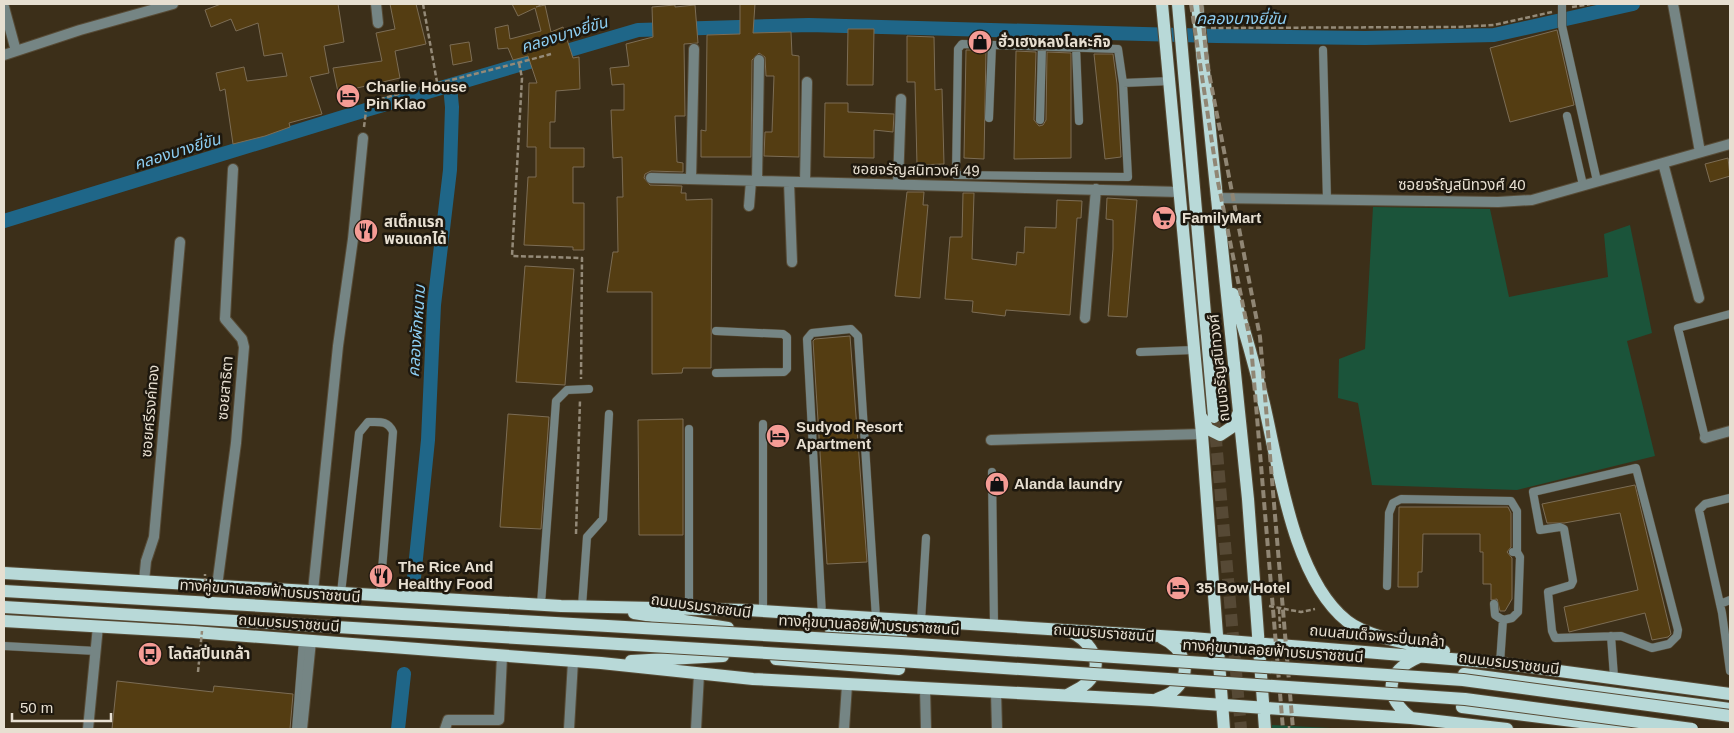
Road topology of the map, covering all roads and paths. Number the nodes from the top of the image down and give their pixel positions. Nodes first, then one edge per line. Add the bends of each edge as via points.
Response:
1 (173, 4) edge
2 (376, 4) edge
3 (423, 4) edge
4 (1162, 4) edge
5 (1178, 4) edge
6 (1197, 4) edge
7 (1590, 4) edge
8 (1673, 5) edge
9 (4, 7) edge
10 (1561, 7) edge
11 (1545, 15) dead end
12 (378, 23) dead end
13 (1204, 27) junction
14 (992, 45) junction
15 (1042, 46) junction
16 (1076, 47) junction
17 (694, 49) dead end
18 (1323, 50) dead end
19 (9, 53) edge
20 (551, 54) dead end
21 (759, 60) dead end
22 (519, 63) junction
23 (1171, 81) junction
24 (437, 82) junction
25 (807, 82) dead end
26 (1123, 83) junction
27 (901, 99) dead end
28 (1567, 116) dead end
29 (989, 118) dead end
30 (1040, 120) dead end
31 (1079, 121) dead end
32 (363, 138) joint
33 (1730, 144) edge
34 (1700, 152) junction
35 (1663, 162) junction
36 (233, 169) dead end
37 (651, 178) dead end
38 (691, 179) junction
39 (754, 181) junction
40 (1597, 181) junction
41 (789, 182) junction
42 (805, 182) junction
43 (898, 184) junction
44 (1583, 185) junction
45 (1096, 189) junction
46 (1180, 192) junction
47 (1216, 198) junction
48 (1328, 200) junction
49 (749, 206) dead end
50 (180, 242) dead end
51 (792, 262) dead end
52 (1225, 270) junction
53 (1699, 298) dead end
54 (1730, 314) edge
55 (1085, 318) dead end
56 (716, 332) dead end
57 (1194, 350) junction
58 (1140, 352) dead end
59 (716, 373) dead end
60 (585, 389) junction
61 (1240, 410) junction
62 (609, 414) dead end
63 (1200, 414) junction
64 (1214, 417) tunnel mouth
65 (763, 424) dead end
66 (690, 429) dead end
67 (1730, 431) edge
68 (1202, 434) junction
69 (1705, 438) joint
70 (990, 440) dead end
71 (992, 472) dead end
72 (1730, 498) edge
73 (576, 537) dead end
74 (926, 538) dead end
75 (4, 573) edge
76 (144, 581) junction
77 (217, 586) junction
78 (1386, 586) dead end
79 (4, 591) edge
80 (313, 591) junction
81 (341, 593) junction
82 (380, 595) junction
83 (1730, 600) edge
84 (541, 604) junction
85 (1494, 604) dead end
86 (1720, 604) junction
87 (589, 606) junction
88 (1269, 606) dead end
89 (4, 607) edge
90 (689, 608) junction
91 (1279, 609) junction
92 (1315, 609) dead end
93 (762, 611) junction
94 (822, 615) junction
95 (876, 618) junction
96 (4, 620) edge
97 (1502, 620) junction
98 (921, 621) junction
99 (98, 626) junction
100 (994, 626) junction
101 (1280, 628) dead end
102 (1069, 631) junction
103 (1158, 636) junction
104 (1611, 636) junction
105 (1219, 640) junction
106 (307, 641) junction
107 (1259, 643) junction
108 (4, 646) edge
109 (96, 651) junction
110 (502, 656) junction
111 (1422, 656) junction
112 (573, 661) junction
113 (601, 663) junction
114 (1500, 663) junction
115 (1730, 671) edge
116 (699, 674) junction
117 (1614, 677) junction
118 (846, 685) junction
119 (925, 689) junction
120 (996, 692) junction
121 (1730, 694) edge
122 (1067, 696) junction
123 (1155, 700) junction
124 (1222, 706) junction
125 (1264, 709) junction
126 (1730, 709) edge
127 (1730, 716) edge
128 (1411, 718) junction
129 (1448, 726) edge
130 (88, 729) edge
131 (296, 729) edge
132 (302, 729) edge
133 (445, 729) edge
134 (569, 729) edge
135 (696, 729) edge
136 (844, 729) edge
137 (926, 729) edge
138 (997, 729) edge
139 (1224, 729) edge
140 (1265, 729) edge
141 (1434, 729) edge
142 (1506, 729) edge
143 (1636, 729) edge
144 (1692, 729) edge

1 - 19 street
2 - 12 street
3 - 24 path
4 - 23 main road, ถนนจรัญสนิทวงศ์
5 - 64 main road, ถนนจรัญสนิทวงศ์
6 - 13 main road, ถนนจรัญสนิทวงศ์
7 - 10 path
8 - 34 street
9 - 19 street
10 - 40 lane via 1562,26
11 - 13 path via 1494,25 1457,27
13 - 47 main road, ถนนจรัญสนิทวงศ์ via 1201,44
14 - 15 lane
14 - 26 lane via 962,44 958,47 954,171 959,176 1127,178
14 - 29 lane
15 - 16 lane
15 - 30 lane
16 - 26 lane via 1118,49
16 - 31 lane
17 - 38 street
18 - 48 lane
20 - 22 path
21 - 39 street
22 - 24 path
22 - 60 path via 522,78 512,256 582,258
23 - 26 lane
23 - 46 main road, ถนนจรัญสนิทวงศ์
24 - 32 path via 367,103
25 - 42 street
27 - 43 street
28 - 44 lane
32 - 80 street
33 - 34 street, ซอยจรัญสนิทวงศ์ 40
34 - 35 street, ซอยจรัญสนิทวงศ์ 40
35 - 40 street, ซอยจรัญสนิทวงศ์ 40
35 - 53 street
36 - 77 street, ซอยสาธิตา via 225,319 242,339 244,347 236,443
37 - 38 street, ซอยจรัญสนิทวงศ์ 49
38 - 39 street, ซอยจรัญสนิทวงศ์ 49
39 - 41 street, ซอยจรัญสนิทวงศ์ 49
39 - 49 street
40 - 44 street, ซอยจรัญสนิทวงศ์ 40
41 - 42 street, ซอยจรัญสนิทวงศ์ 49
41 - 51 street
42 - 43 street, ซอยจรัญสนิทวงศ์ 49
43 - 45 street, ซอยจรัญสนิทวงศ์ 49
44 - 48 street, ซอยจรัญสนิทวงศ์ 40 via 1532,200 1498,202
45 - 46 street, ซอยจรัญสนิทวงศ์ 49
45 - 55 street
46 - 57 main road, ถนนจรัญสนิทวงศ์
47 - 48 street, ซอยจรัญสนิทวงศ์ 40
47 - 52 main road, ถนนจรัญสนิทวงศ์
50 - 76 street, ซอยศรีรงค์ทอง via 154,537
52 - 61 main road, ถนนจรัญสนิทวงศ์
52 - 114 main road via 1252,351 1295,536 1319,589 1348,621 1371,632
54 - 69 lane via 1678,328
56 - 59 lane via 783,334 787,337 787,370
57 - 58 lane
57 - 63 main road, ถนนจรัญสนิทวงศ์
60 - 73 path
60 - 84 lane via 563,392 556,401
61 - 63 main road via 1232,427 1220,435 1208,429
61 - 107 main road, ถนนจรัญสนิทวงศ์
62 - 87 lane via 603,519 587,537
63 - 68 main road, ถนนจรัญสนิทวงศ์
65 - 93 lane
66 - 90 lane
67 - 69 street
68 - 70 street
68 - 105 main road, ถนนจรัญสนิทวงศ์
71 - 100 lane
72 - 86 lane via 1705,504 1699,510
74 - 98 lane
75 - 76 main road, ถนนบรมราชชนนี
76 - 77 main road, ถนนบรมราชชนนี
77 - 80 main road, ถนนบรมราชชนนี
78 - 97 lane via 1389,513 1393,503 1401,499 1511,501 1517,511 1515,552 1520,557 1518,611 1512,618
79 - 127 main road, ทางคู่ขนานลอยฟ้าบรมราชชนนี, bridge via 902,643 1464,680
80 - 81 main road, ถนนบรมราชชนนี
81 - 82 main road, ถนนบรมราชชนนี
81 - 82 lane via 359,433 368,422 384,422 390,425 392,432
82 - 84 main road, ถนนบรมราชชนนี
83 - 86 lane
84 - 87 main road, ถนนบรมราชชนนี
85 - 97 lane via 1495,615
86 - 115 lane
87 - 90 main road, ถนนบรมราชชนนี
87 - 126 main road, ถนนบรมราชชนนี via 745,629 901,636 1464,674
88 - 91 path
89 - 144 main road, bridge via 1465,699
90 - 93 main road, ถนนบรมราชชนนี
91 - 92 path via 1300,612
91 - 101 path
93 - 94 main road, ถนนบรมราชชนนี
94 - 95 main road, ถนนบรมราชชนนี
94 - 95 lane via 808,339 812,333 851,329 858,336
95 - 98 main road, ถนนบรมราชชนนี
96 - 99 main road, ถนนบรมราชชนนี
97 - 114 lane
98 - 100 main road, ถนนบรมราชชนนี
99 - 106 main road, ถนนบรมราชชนนี
99 - 109 street
100 - 102 main road, ถนนบรมราชชนนี
102 - 103 main road, ถนนบรมราชชนนี
102 - 122 main road via 1084,638 1095,657 1094,673 1082,687
103 - 105 main road, ถนนบรมราชชนนี
103 - 123 main road via 1174,644 1184,662 1184,678 1172,692
104 - 104 lane via 1560,640 1552,635 1548,592 1571,586 1573,581 1564,529 1540,530 1533,492 1636,468 1678,632 1668,644 1652,648 1625,637
104 - 117 lane
105 - 107 main road, ถนนบรมราชชนนี
105 - 124 main road, ถนนจรัญสนิทวงศ์
106 - 110 main road, ถนนบรมราชชนนี
106 - 131 lane
106 - 132 street
107 - 111 main road, ถนนสมเด็จพระปิ่นเกล้า
107 - 125 main road, ถนนจรัญสนิทวงศ์
108 - 109 lane
109 - 130 street
110 - 112 main road, ถนนบรมราชชนนี
110 - 133 street via 499,720 448,720
111 - 114 main road, ถนนสมเด็จพระปิ่นเกล้า
111 - 128 main road via 1403,664 1393,678 1391,691 1397,706
112 - 113 main road, ถนนบรมราชชนนี
112 - 134 street
113 - 116 main road, ถนนบรมราชชนนี
113 - 143 main road, ถนนบรมราชชนนี via 719,656 1462,707
114 - 117 main road, ถนนสมเด็จพระปิ่นเกล้า
116 - 118 main road, ถนนบรมราชชนนี
116 - 135 street
117 - 121 main road, ถนนสมเด็จพระปิ่นเกล้า
118 - 119 main road, ถนนบรมราชชนนี
118 - 136 street
119 - 120 main road, ถนนบรมราชชนนี
119 - 137 street
120 - 122 main road, ถนนบรมราชชนนี
120 - 138 street
122 - 123 main road, ถนนบรมราชชนนี
123 - 124 main road, ถนนบรมราชชนนี
124 - 125 main road
124 - 139 main road, ถนนจรัญสนิทวงศ์
125 - 128 main road
125 - 140 main road, ถนนจรัญสนิทวงศ์
128 - 129 main road
129 - 141 main road
129 - 142 main road

